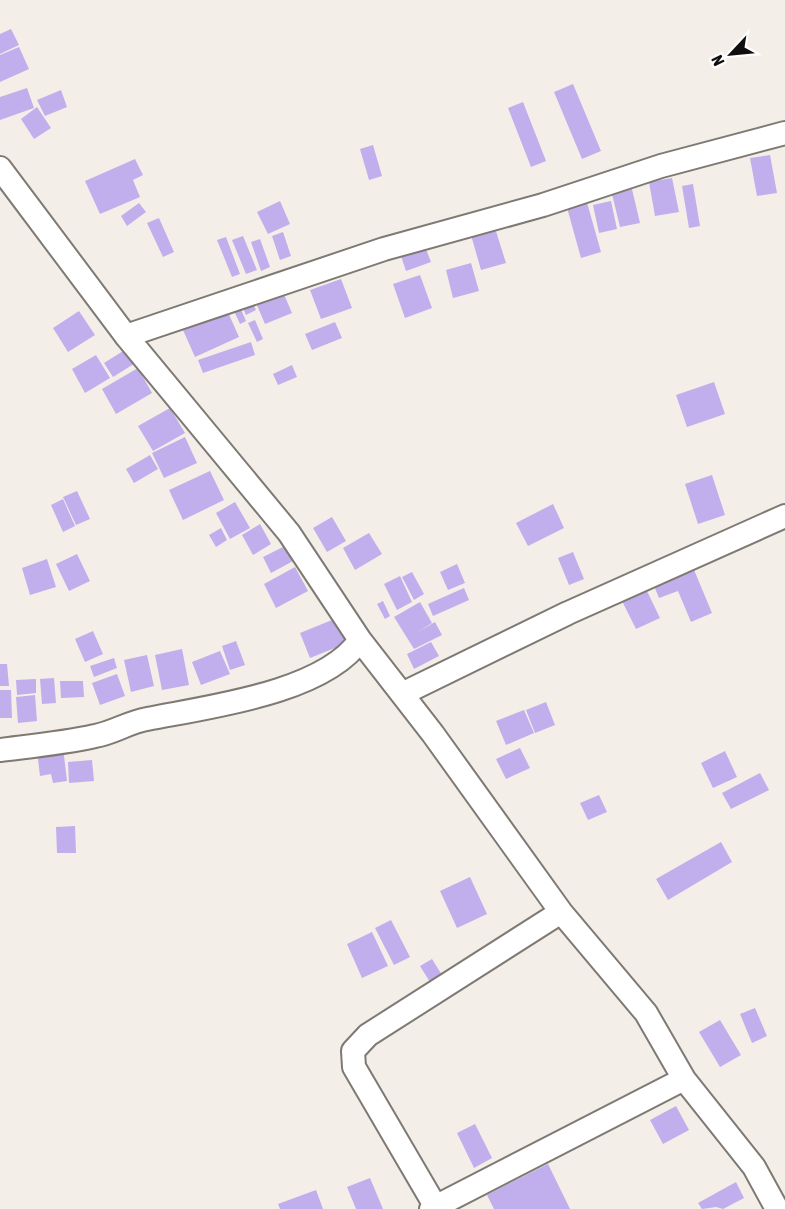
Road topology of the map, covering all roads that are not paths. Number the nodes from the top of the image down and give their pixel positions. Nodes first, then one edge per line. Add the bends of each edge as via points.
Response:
1 (785, 133) edge
2 (1, 173) edge
3 (126, 336) junction
4 (785, 516) edge
5 (360, 640) junction
6 (402, 694) junction
7 (0, 750) edge
8 (561, 912) junction
9 (684, 1079) junction
10 (435, 1208) edge
11 (777, 1209) edge

1 - 3 street via 384,249
2 - 3 street
3 - 5 street via 289,533
4 - 6 street via 568,613
5 - 6 street
5 - 7 street via 350,654 295,684 213,708 144,719 97,736
6 - 8 street
8 - 9 street via 646,1013
8 - 10 street via 368,1035 353,1051 354,1067
9 - 10 street
9 - 11 street via 754,1167

